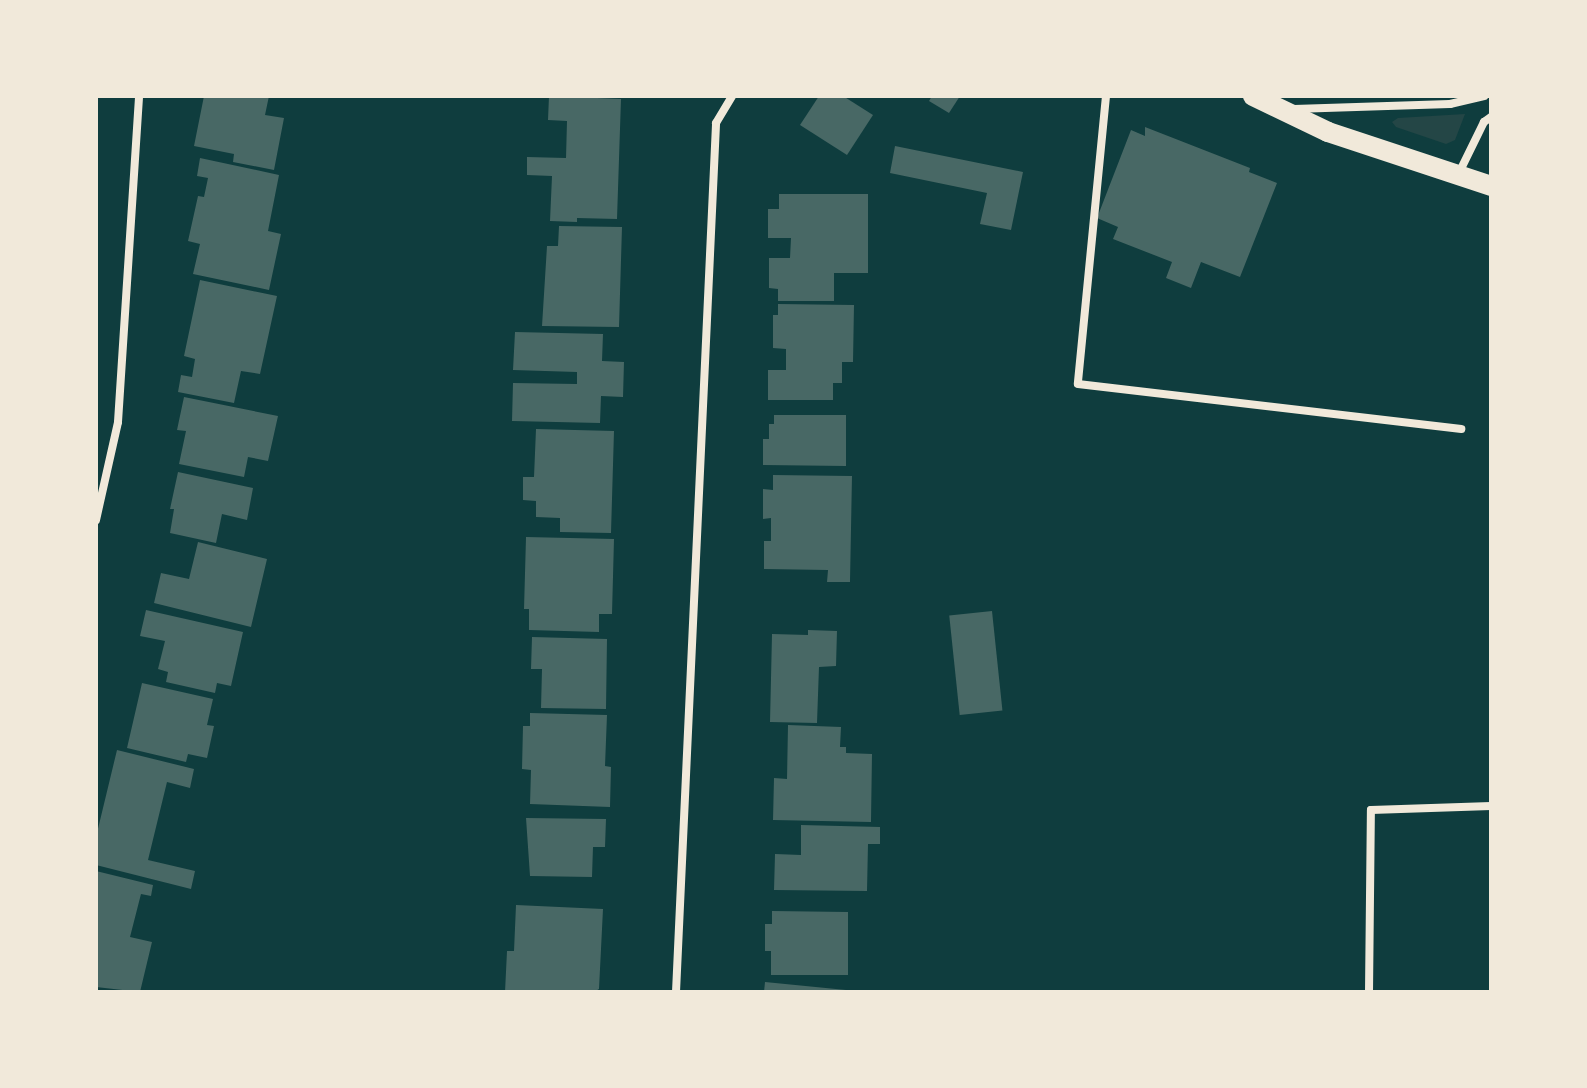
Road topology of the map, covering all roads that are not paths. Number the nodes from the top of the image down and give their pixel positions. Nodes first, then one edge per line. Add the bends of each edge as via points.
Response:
1 (139, 96) edge
2 (732, 96) edge
3 (1106, 96) edge
4 (1253, 96) edge
5 (1484, 96) edge
6 (1282, 110) junction
7 (1491, 117) edge
8 (1457, 176) junction
9 (1491, 186) edge
10 (1461, 429) dead end
11 (96, 520) edge
12 (1491, 806) edge
13 (676, 992) edge
14 (1369, 992) edge

1 - 11 street via 118,422
2 - 13 street via 716,123
3 - 10 street via 1078,384
4 - 6 main road
5 - 6 street via 1450,104
6 - 8 main road via 1328,132
7 - 8 street
8 - 9 main road
12 - 14 street via 1371,810

